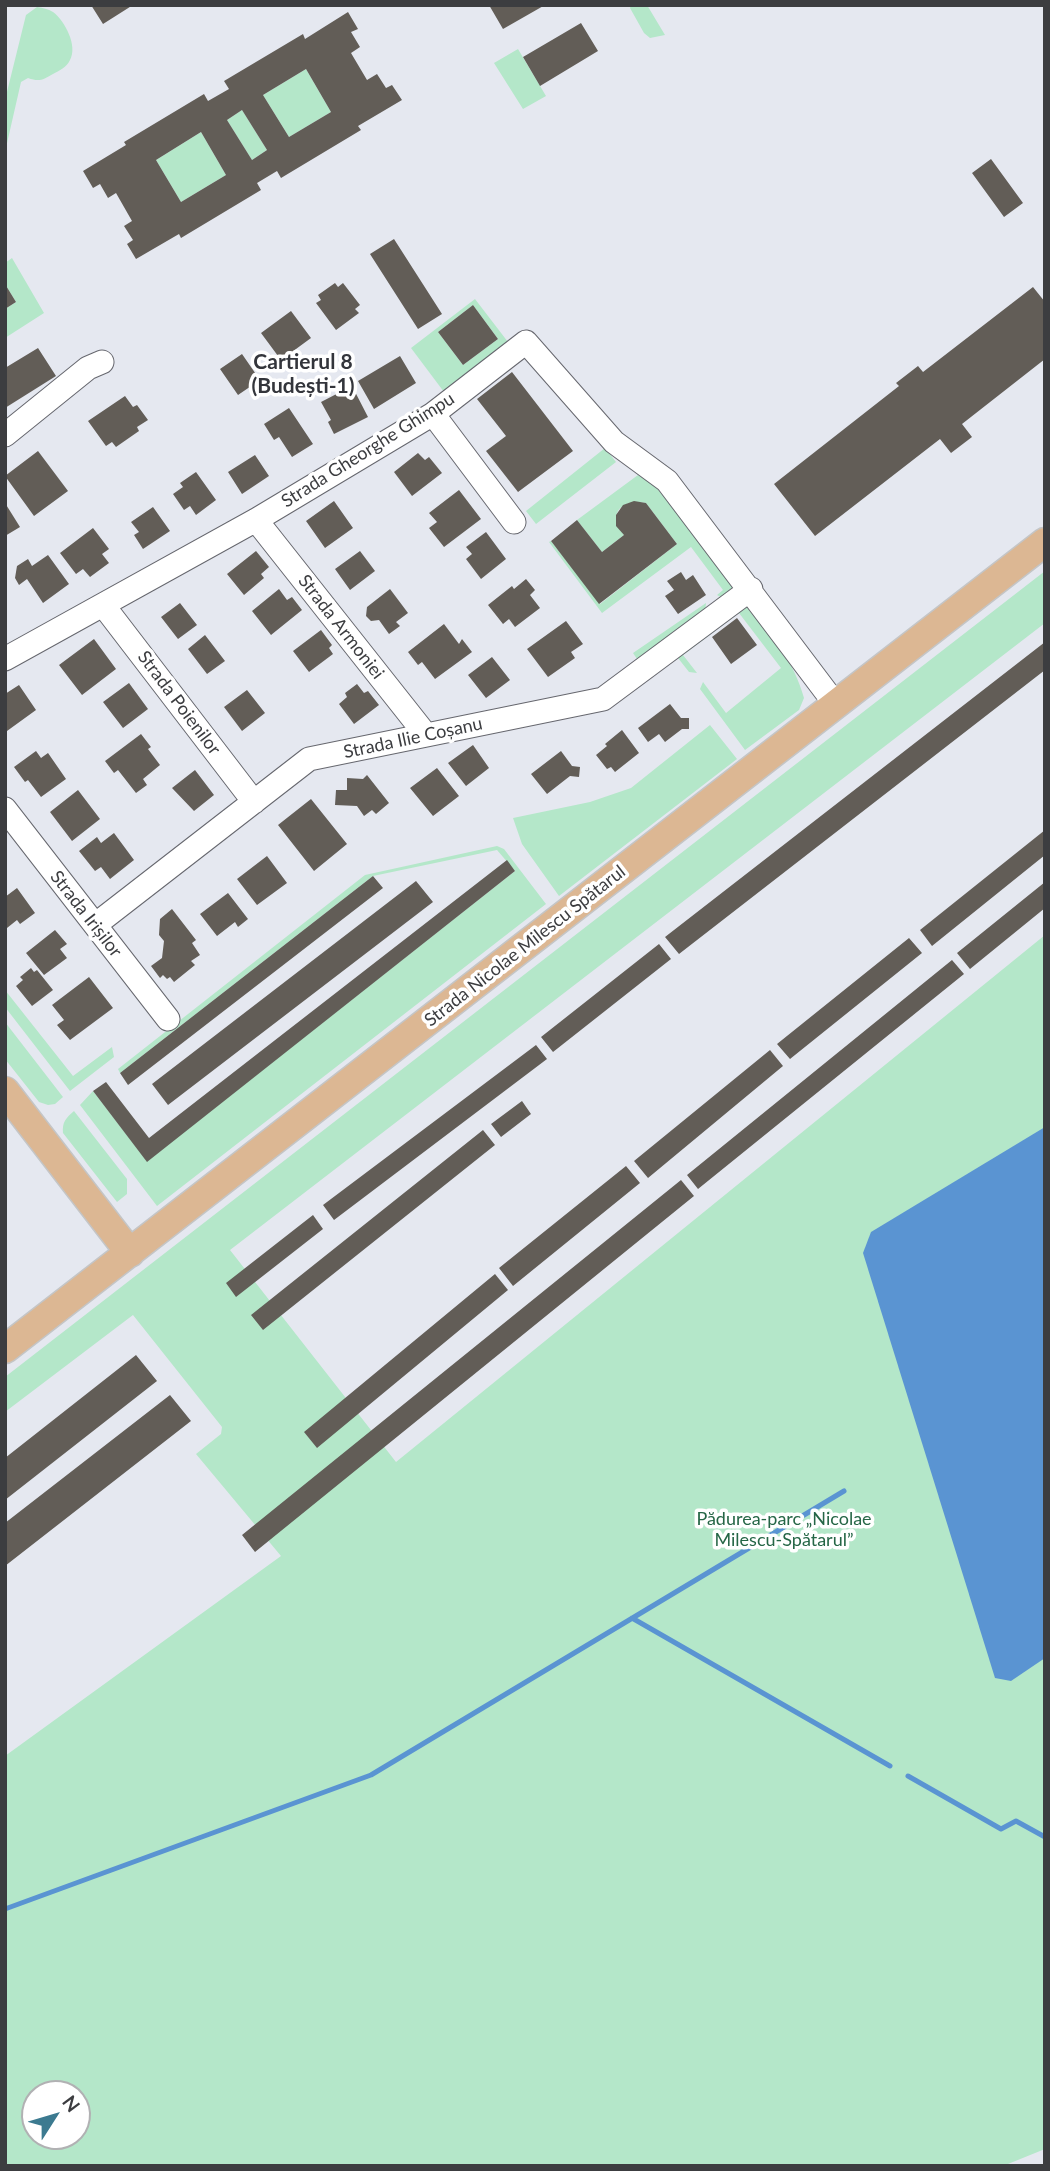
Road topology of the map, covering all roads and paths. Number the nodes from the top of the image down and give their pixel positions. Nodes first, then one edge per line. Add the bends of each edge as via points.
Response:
1 (102, 362) dead end
2 (433, 414) junction
3 (5, 435) edge
4 (257, 520) junction
5 (514, 522) dead end
6 (1045, 542) edge
7 (751, 589) junction
8 (103, 605) junction
9 (5, 659) edge
10 (836, 705) junction
11 (426, 735) junction
12 (254, 802) junction
13 (5, 809) edge
14 (95, 925) junction
15 (168, 1019) dead end
16 (5, 1091) edge
17 (130, 1253) junction
18 (5, 1349) edge

1 - 3 street via 88,368
2 - 4 street, Strada Gheorghe Ghimpu
2 - 5 street
2 - 7 street, Strada Gheorghe Ghimpu via 526,342 614,442 667,481
4 - 8 street, Strada Gheorghe Ghimpu
4 - 11 street, Strada Armoniei
6 - 10 main road, Strada Nicolae Milescu Spătarul
7 - 10 street, Strada Gheorghe Ghimpu
7 - 11 street, Strada Ilie Coșanu via 603,699
8 - 9 street, Strada Gheorghe Ghimpu
8 - 12 street, Strada Poienilor
10 - 17 main road, Strada Nicolae Milescu Spătarul
11 - 12 street, Strada Ilie Coșanu via 309,759
12 - 14 street, Strada Ilie Coșanu
13 - 14 street, Strada Irișilor
14 - 15 street, Strada Irișilor
16 - 17 main road
17 - 18 main road, Strada Nicolae Milescu Spătarul

